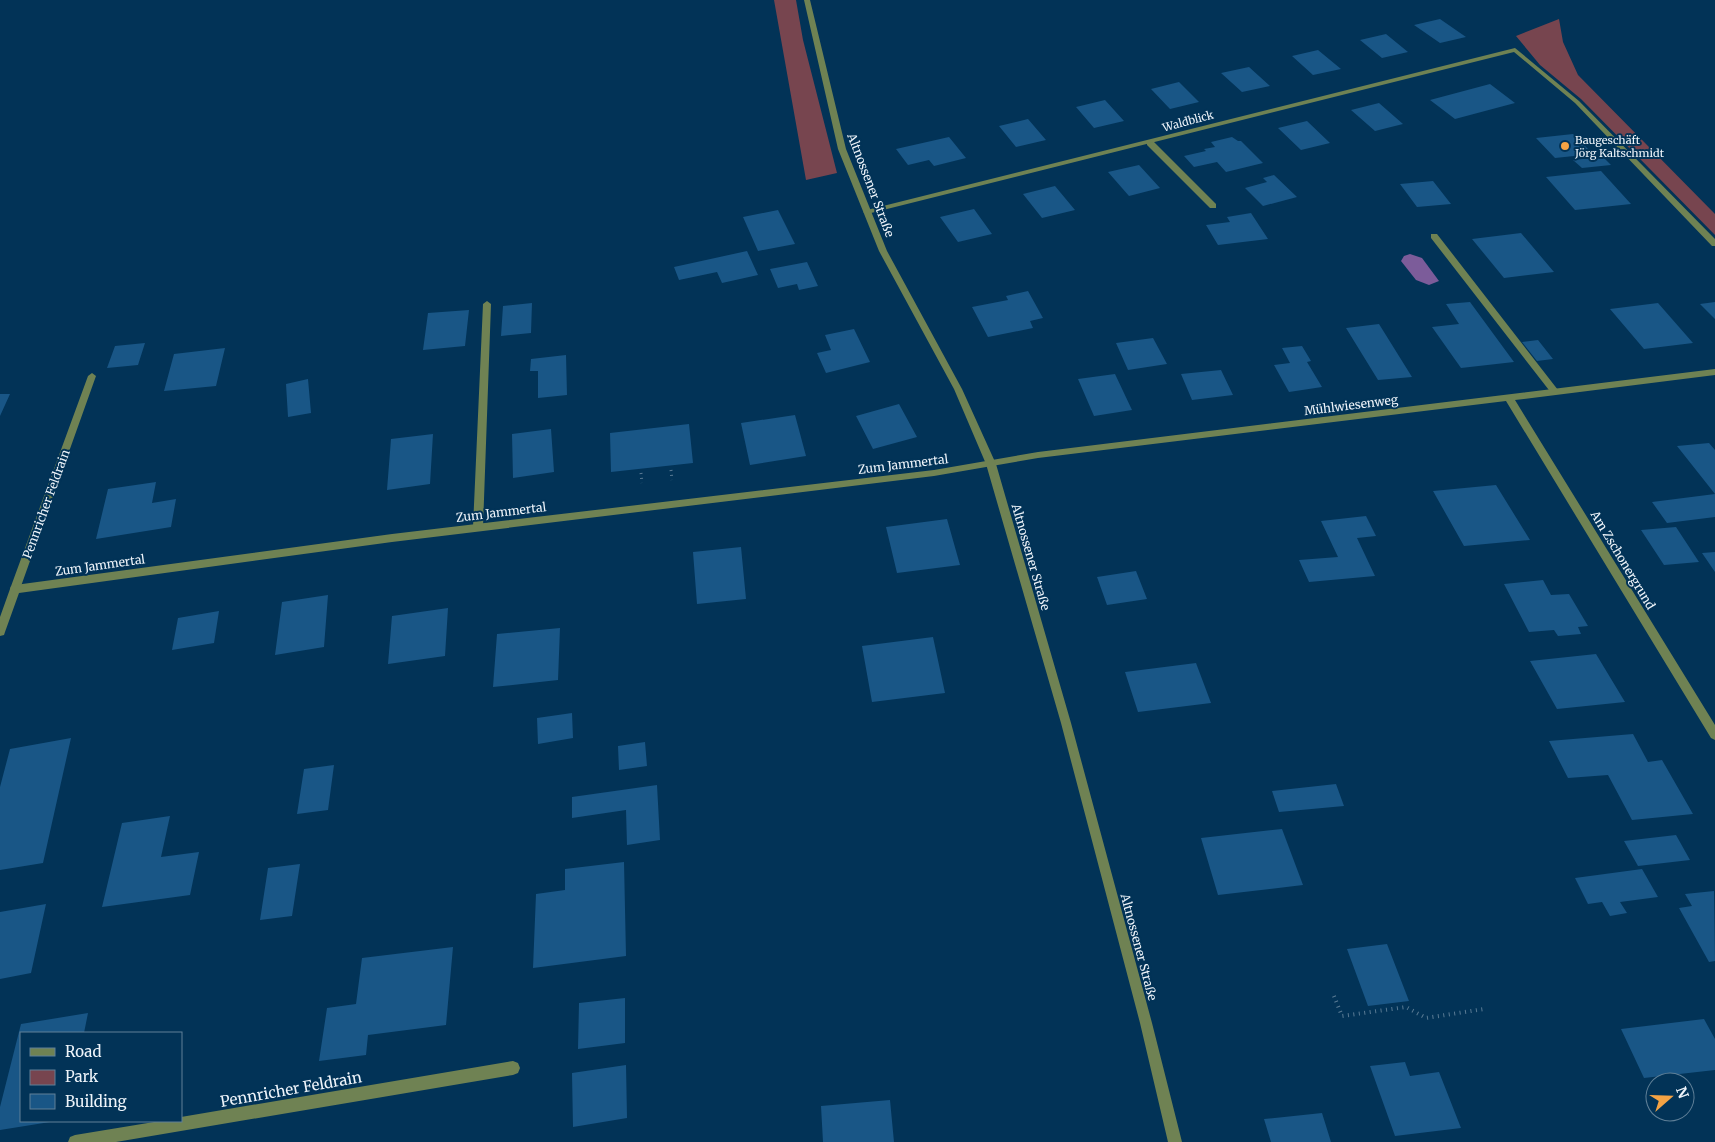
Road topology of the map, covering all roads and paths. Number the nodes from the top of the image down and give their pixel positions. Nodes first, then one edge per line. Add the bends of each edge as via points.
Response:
1 (807, 0) edge
2 (1150, 143) junction
3 (1214, 206) dead end
4 (867, 212) junction
5 (1434, 236) dead end
6 (1715, 244) edge
7 (487, 304) dead end
8 (1715, 372) edge
9 (92, 376) dead end
10 (1555, 392) junction
11 (1509, 398) junction
12 (991, 464) junction
13 (478, 528) junction
14 (15, 589) junction
15 (0, 632) edge
16 (1715, 734) edge
17 (1334, 996) dead end
18 (1484, 1009) dead end
19 (513, 1068) dead end
20 (75, 1142) edge
21 (1175, 1142) edge

1 - 4 street, Altnossener Straße via 842,149
2 - 3 street
2 - 4 street, Waldblick
2 - 6 street, Waldblick via 1515,50 1577,102
4 - 12 street, Altnossener Straße via 883,250 958,389
5 - 10 street
7 - 13 street
8 - 10 street, Mühlwiesenweg
9 - 14 street, Pennricher Feldrain
10 - 11 street, Mühlwiesenweg
11 - 12 street, Mühlwiesenweg via 1048,454
11 - 16 street, Am Zschonergrund
12 - 13 street, Zum Jammertal via 934,474
12 - 21 street, Altnossener Straße via 1066,723 1151,1039
13 - 14 street, Zum Jammertal
14 - 15 street, Pennricher Feldrain
17 - 18 path via 1342,1016 1406,1007 1426,1018
19 - 20 street, Pennricher Feldrain

